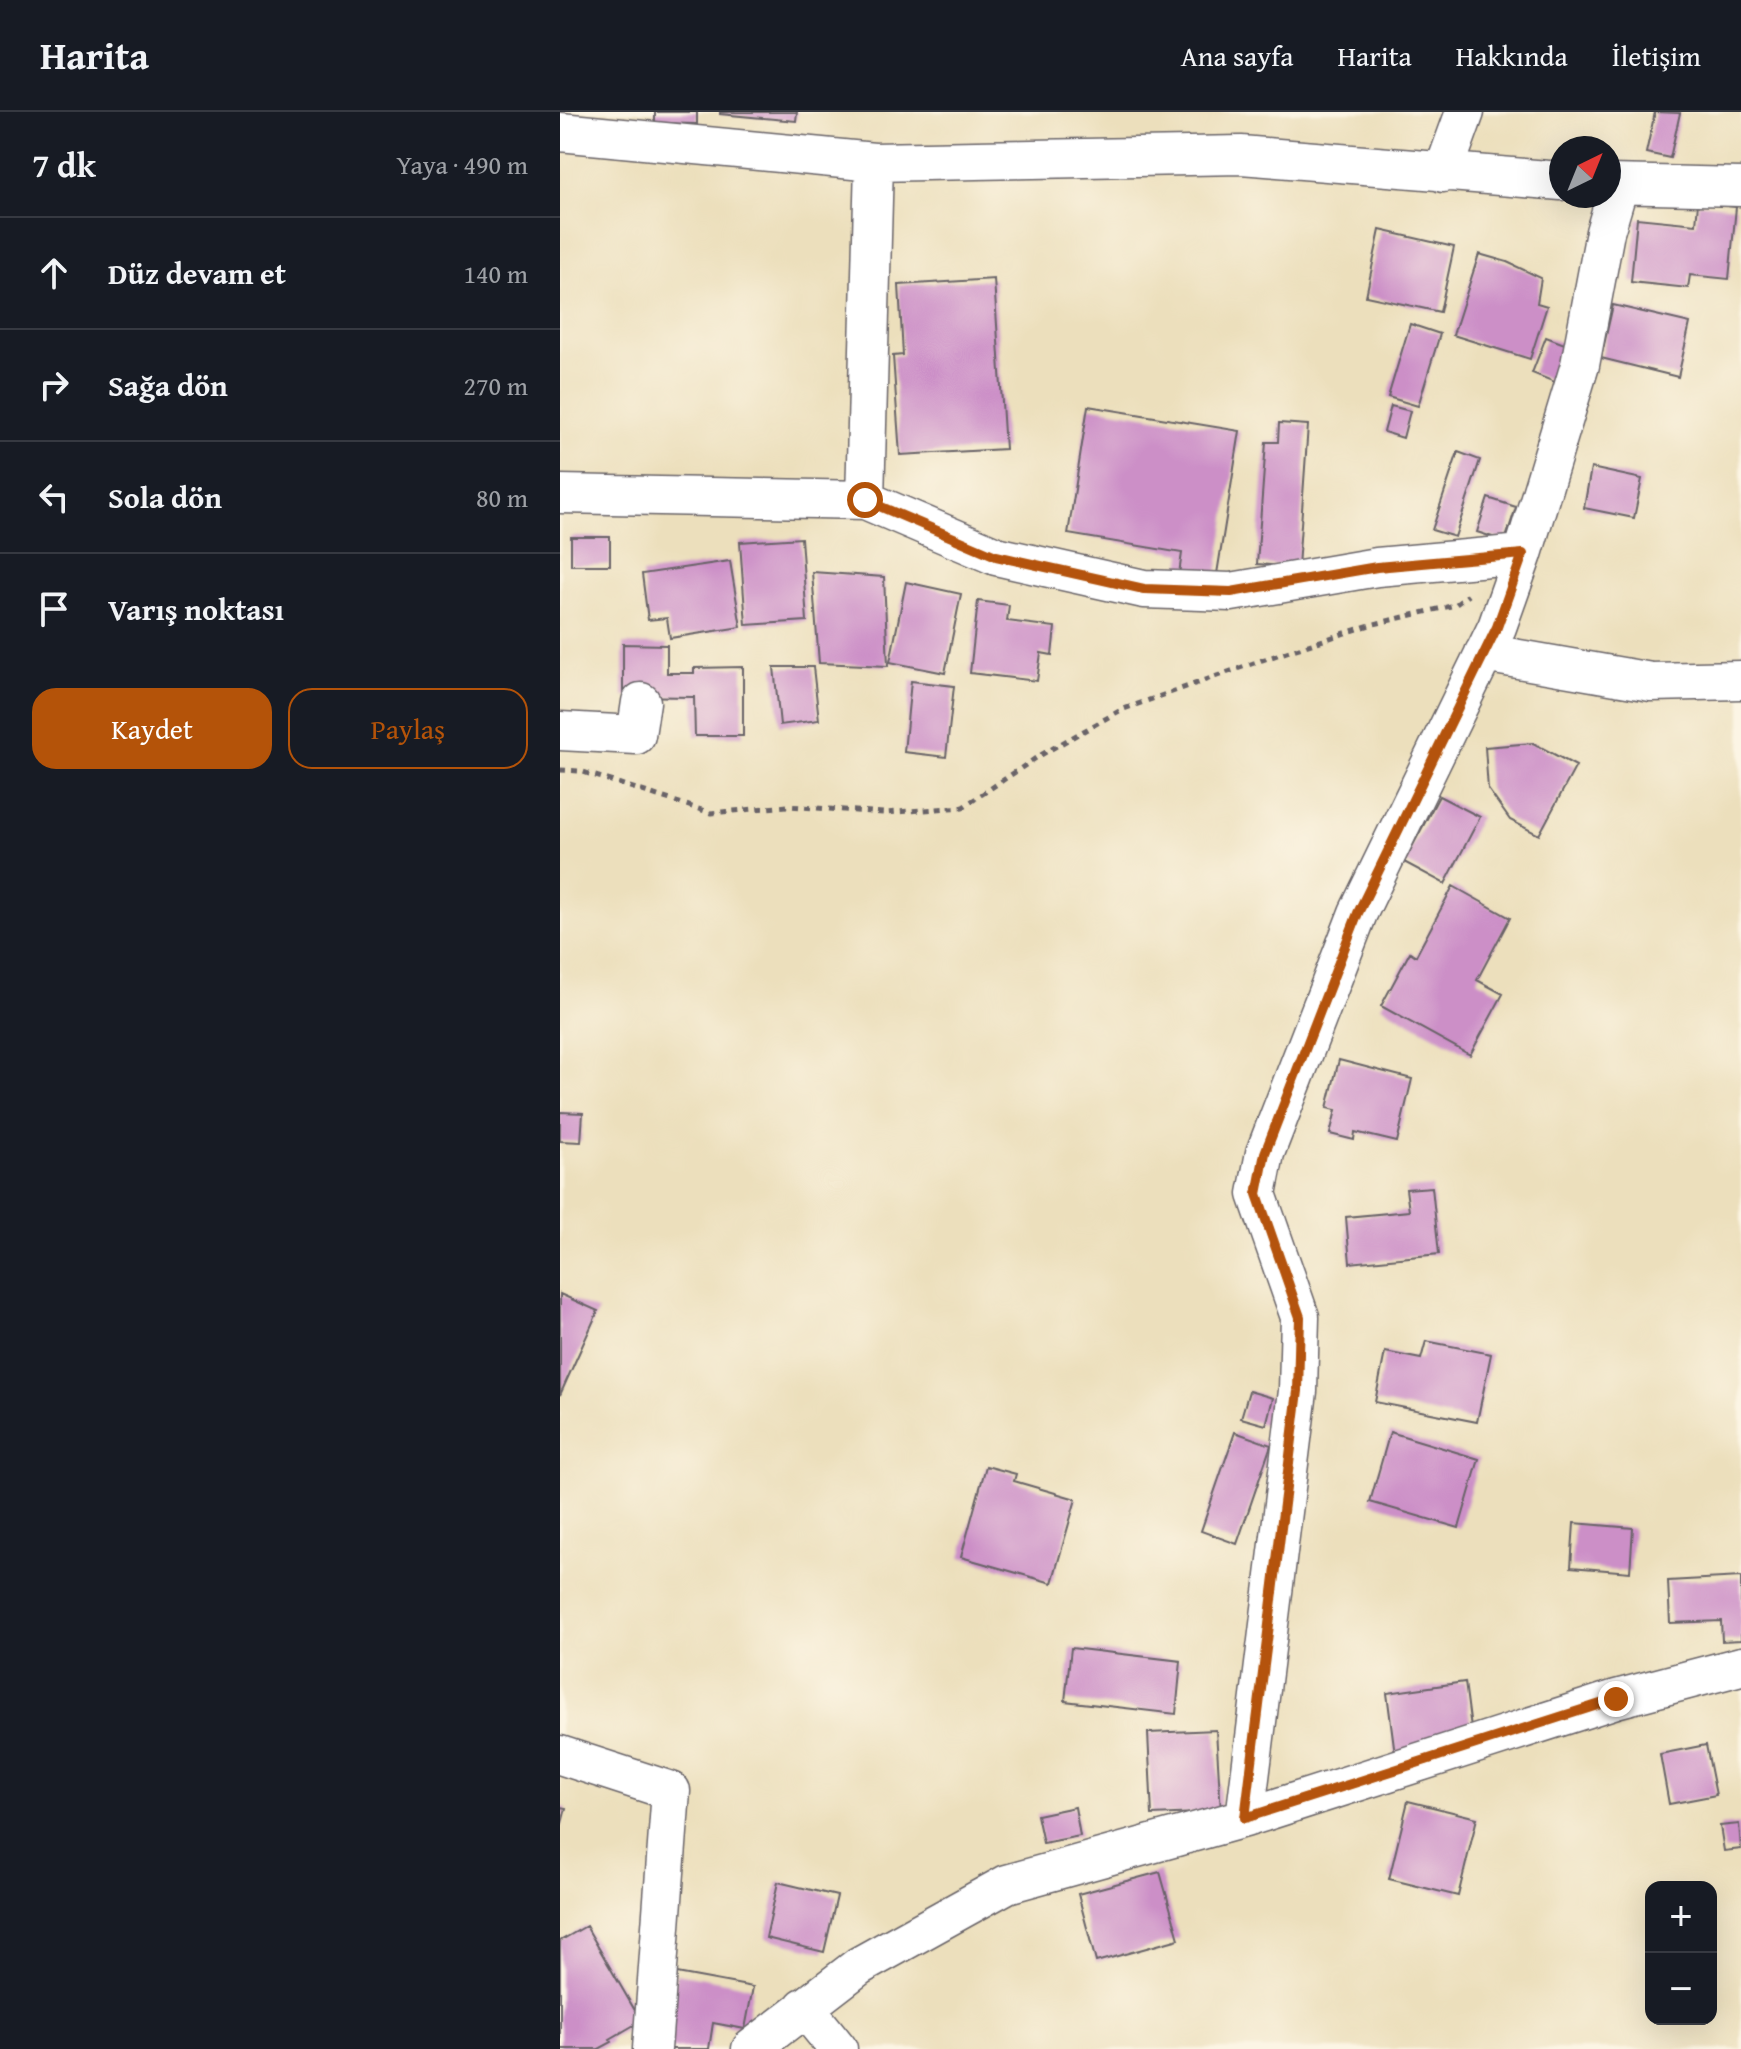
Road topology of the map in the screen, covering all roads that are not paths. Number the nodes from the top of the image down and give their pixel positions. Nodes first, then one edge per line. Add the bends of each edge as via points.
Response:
1 (1465, 112) edge
2 (560, 132) edge
3 (874, 162) junction
4 (1443, 173) junction
5 (1549, 180) edge
6 (1621, 185) edge
7 (1741, 187) edge
8 (1610, 208) edge
9 (560, 494) edge
10 (865, 500) junction
11 (1523, 554) junction
12 (1484, 653) junction
13 (1741, 680) edge
14 (641, 702) dead end
15 (560, 731) edge
16 (1741, 1666) edge
17 (560, 1755) edge
18 (1245, 1818) junction
19 (804, 2007) junction
20 (652, 2049) edge
21 (751, 2049) edge
22 (838, 2049) edge

1 - 4 street
2 - 3 street
3 - 4 street via 1241,155
3 - 10 street
4 - 5 street
6 - 7 street
8 - 11 street via 1580,365
9 - 10 street
10 - 11 street via 996,556 1144,589 1231,592 1377,567
11 - 12 street
12 - 13 street via 1651,682
12 - 18 street via 1358,913 1265,1153 1257,1194 1300,1317 1298,1391
14 - 15 street via 636,735
16 - 18 street via 1616,1699
17 - 20 street via 671,1791
18 - 19 street via 1007,1884 859,1966
19 - 21 street
19 - 22 street

